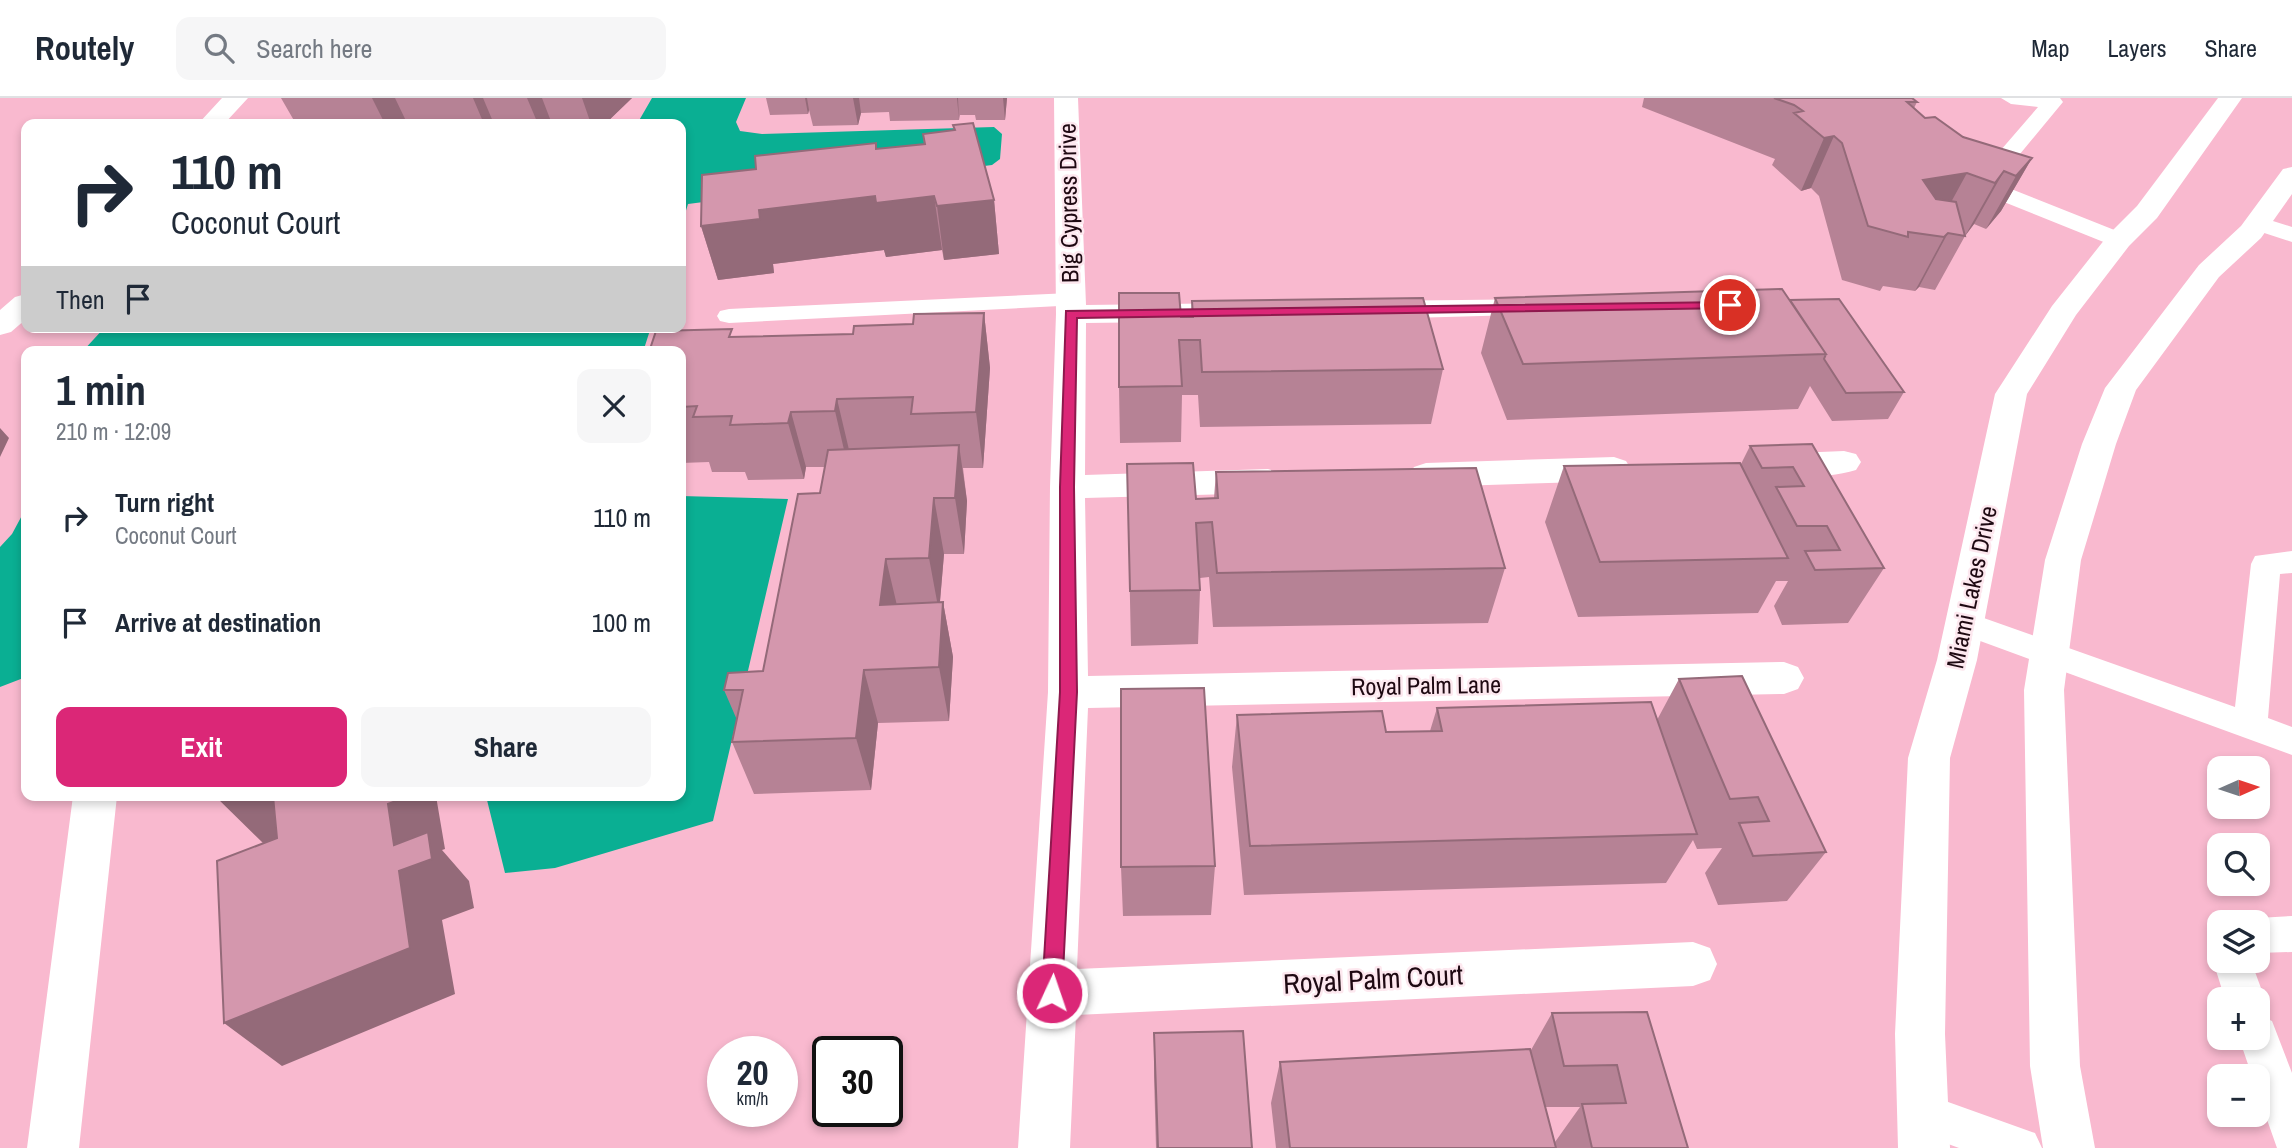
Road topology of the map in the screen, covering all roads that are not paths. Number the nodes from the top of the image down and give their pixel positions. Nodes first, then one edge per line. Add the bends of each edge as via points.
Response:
1 (236, 98) edge
2 (1066, 98) edge
3 (2011, 98) edge
4 (2230, 98) edge
5 (215, 119) edge
6 (1962, 167) edge
7 (2292, 175) edge
8 (1982, 185) junction
9 (2274, 229) edge
10 (2119, 240) junction
11 (21, 307) edge
12 (1071, 307) junction
13 (1579, 307) edge
14 (1345, 310) edge
15 (1277, 312) edge
16 (729, 316) dead end
17 (0, 326) edge
18 (1844, 462) dead end
19 (1733, 466) edge
20 (1650, 468) edge
21 (1400, 476) edge
22 (1303, 479) edge
23 (1067, 487) junction
24 (2279, 563) edge
25 (1964, 624) junction
26 (2050, 655) junction
27 (1784, 678) dead end
28 (1068, 692) junction
29 (2250, 726) junction
30 (2292, 741) edge
31 (94, 801) edge
32 (2292, 934) edge
33 (2270, 935) edge
34 (1693, 964) dead end
35 (1052, 993) junction
36 (2263, 1050) edge
37 (1923, 1131) edge
38 (2292, 1133) edge
39 (53, 1148) edge
40 (1044, 1148) edge
41 (2020, 1148) edge
42 (2069, 1148) edge

1 - 5 street
2 - 12 street, Big Cypress Drive
3 - 8 lane via 2053,102
4 - 10 street, Miami Lakes Drive via 2147,212
6 - 8 lane
7 - 9 street
8 - 10 lane
9 - 26 street via 2209,271 2121,387 2063,560
10 - 25 street, Miami Lakes Drive via 2063,312 2011,394
11 - 17 street
12 - 15 street
12 - 16 lane
12 - 23 street, Big Cypress Drive
13 - 14 street
18 - 19 street
20 - 21 street
22 - 23 street
23 - 28 street, Big Cypress Drive
24 - 29 lane
25 - 26 lane
25 - 37 street, Miami Lakes Drive via 1929,758 1920,1034
26 - 29 lane
26 - 42 street via 2045,690 2055,1066
27 - 28 street, Royal Palm Lane
28 - 35 street, Big Cypress Drive
29 - 30 lane
31 - 39 street
32 - 33 lane
34 - 35 street, Royal Palm Court
35 - 40 street, Big Cypress Drive
36 - 38 lane
37 - 41 lane

